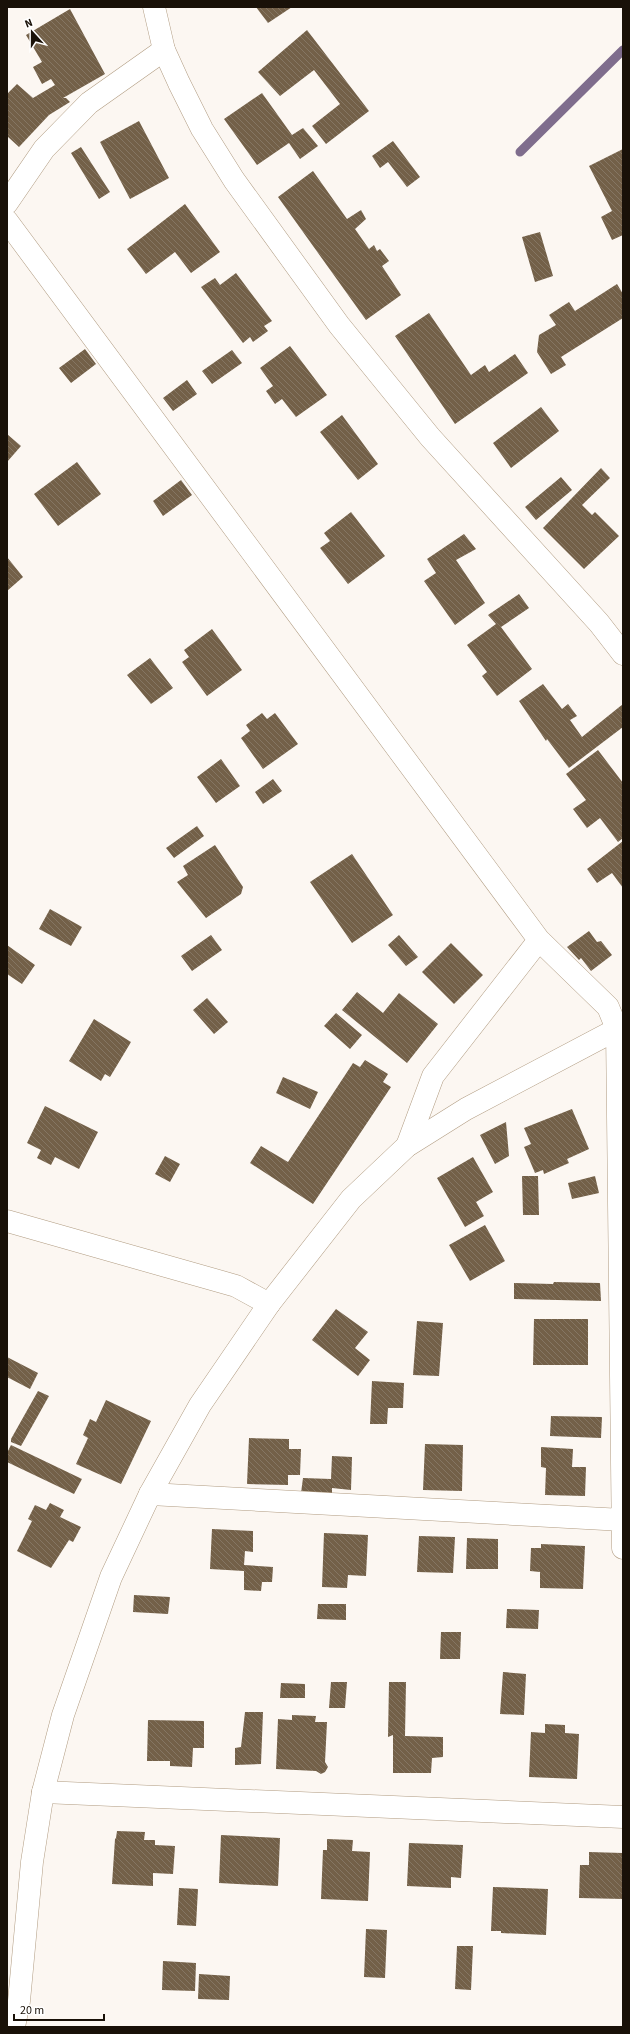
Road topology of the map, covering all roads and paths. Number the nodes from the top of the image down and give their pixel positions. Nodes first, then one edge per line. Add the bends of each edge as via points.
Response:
1 (154, 7) edge
2 (164, 50) junction
3 (7, 203) edge
4 (7, 221) edge
5 (623, 654) edge
6 (539, 940) junction
7 (620, 1028) edge
8 (407, 1146) junction
9 (7, 1221) edge
10 (269, 1304) junction
11 (150, 1494) junction
12 (623, 1520) edge
13 (623, 1548) edge
14 (43, 1792) junction
15 (623, 1817) edge
16 (14, 2027) edge

1 - 2 street
2 - 3 street via 89,103 44,149
2 - 5 street via 202,129 234,180 340,325 430,437 599,623
4 - 6 street
6 - 7 street via 608,1007
6 - 8 street via 433,1076
7 - 8 street via 466,1109
7 - 12 street
8 - 10 street via 351,1199
9 - 10 street via 236,1286
10 - 11 street via 200,1405
11 - 12 street
11 - 14 street via 108,1585 63,1715
12 - 13 street
14 - 15 street
14 - 16 street via 32,1862 19,2001

